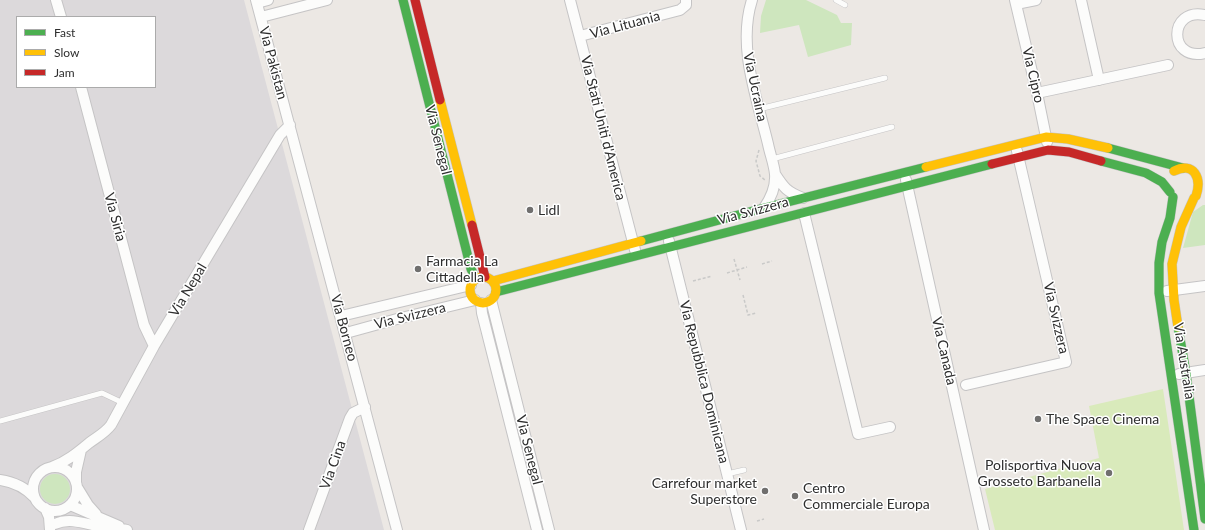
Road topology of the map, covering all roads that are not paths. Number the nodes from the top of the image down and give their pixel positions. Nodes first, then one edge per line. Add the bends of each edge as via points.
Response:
1 (56, 0) edge
2 (268, 0) edge
3 (327, 0) edge
4 (403, 0) edge
5 (415, 0) edge
6 (570, 0) edge
7 (686, 0) edge
8 (752, 0) edge
9 (836, 0) edge
10 (1036, 0) edge
11 (1081, 0) edge
12 (256, 1) edge
13 (1015, 2) edge
14 (845, 5) dead end
15 (1205, 15) edge
16 (61, 16) edge
17 (261, 17) junction
18 (580, 36) junction
19 (1205, 53) edge
20 (1168, 65) dead end
21 (885, 78) dead end
22 (1099, 80) junction
23 (80, 88) edge
24 (1037, 93) junction
25 (760, 109) junction
26 (290, 125) junction
27 (892, 127) dead end
28 (1046, 137) junction
29 (1015, 145) junction
30 (1048, 150) junction
31 (1018, 158) junction
32 (772, 159) junction
33 (1183, 168) junction
34 (904, 172) junction
35 (775, 174) junction
36 (1202, 179) edge
37 (907, 185) junction
38 (1171, 194) junction
39 (1199, 196) edge
40 (803, 198) junction
41 (764, 208) junction
42 (804, 213) junction
43 (667, 235) junction
44 (633, 244) junction
45 (670, 248) junction
46 (590, 255) junction
47 (636, 256) junction
48 (546, 267) junction
49 (593, 267) junction
50 (489, 279) junction
51 (549, 279) junction
52 (473, 282) junction
53 (1205, 286) edge
54 (1173, 290) junction
55 (1159, 293) junction
56 (486, 299) junction
57 (341, 316) junction
58 (346, 333) junction
59 (154, 346) junction
60 (1205, 370) edge
61 (1186, 373) junction
62 (1172, 376) junction
63 (966, 385) dead end
64 (123, 403) junction
65 (365, 407) junction
66 (0, 421) edge
67 (890, 427) dead end
68 (81, 450) junction
69 (1201, 456) edge
70 (1184, 459) junction
71 (52, 467) junction
72 (744, 470) dead end
73 (39, 474) junction
74 (727, 474) junction
75 (0, 480) edge
76 (11, 482) junction
77 (76, 485) junction
78 (35, 498) junction
79 (69, 506) junction
80 (45, 508) junction
81 (97, 516) junction
82 (1205, 519) edge
83 (52, 528) edge
84 (127, 530) edge
85 (130, 530) edge
86 (310, 530) edge
87 (397, 530) edge
88 (537, 530) edge
89 (549, 530) edge
90 (741, 530) edge
91 (984, 530) edge
92 (1194, 530) edge

1 - 16 street
2 - 12 street
3 - 17 street
4 - 52 main road, Via Senegal via 472,269
5 - 50 main road, Via Senegal
6 - 18 street, Via Stati Uniti d'America
7 - 18 street, Via Lituania via 686,5 680,10
8 - 25 street, Via Ucraina via 746,45
9 - 14 lane
10 - 13 street
11 - 22 street
12 - 17 street, Via Pakistan
13 - 24 street, Via Cipro
15 - 19 street via 1190,15 1184,18 1177,31 1177,38 1184,50 1190,54
17 - 26 street, Via Pakistan
18 - 44 street, Via Stati Uniti d'America
20 - 22 street
21 - 25 lane
22 - 24 street
23 - 59 street, Via Siria via 144,325
24 - 28 street, Via Cipro
25 - 32 street, Via Ucraina
26 - 57 street, Via Borneo
26 - 59 street, Via Nepal via 280,135
27 - 32 lane
28 - 29 main road, Via Svizzera
28 - 30 street, Via Cipro
28 - 33 main road, Via Svizzera via 1075,140
29 - 31 street, Via Svizzera
29 - 34 main road, Via Svizzera
30 - 31 main road, Via Svizzera
30 - 38 main road, Via Svizzera via 1068,152 1146,173 1162,182
31 - 37 main road, Via Svizzera
31 - 63 street, Via Svizzera via 1066,362
32 - 35 street, Via Ucraina
33 - 36 main road via 1193,170
33 - 38 main road via 1177,169 1170,177 1168,187
34 - 37 street, Via Canada
34 - 40 main road, Via Svizzera
35 - 40 street, Via Ucraina via 791,194
35 - 41 street, Via Ucraina via 773,191
36 - 39 main road
37 - 42 main road, Via Svizzera
37 - 91 street, Via Canada
38 - 39 main road via 1184,201
38 - 55 main road, Via Australia via 1170,218 1158,263
39 - 54 main road, Via Australia via 1188,209 1176,243 1172,264
40 - 41 main road, Via Svizzera
41 - 43 main road, Via Svizzera
42 - 45 main road, Via Svizzera
42 - 67 street via 858,434
43 - 44 main road, Via Svizzera
43 - 45 street, Via Repubblica Dominicana
44 - 46 main road, Via Svizzera
44 - 47 street, Via Stati Uniti d'America
45 - 47 main road, Via Svizzera
45 - 74 street, Via Repubblica Dominicana
46 - 48 main road, Via Svizzera
46 - 49 lane
47 - 49 main road, Via Svizzera
48 - 50 main road, Via Svizzera
48 - 51 lane
49 - 51 main road, Via Svizzera
50 - 52 main road, Via Svizzera
50 - 56 main road, Via Senegal via 495,284
51 - 56 main road, Via Svizzera
52 - 56 main road, Via Senegal via 471,293
52 - 57 street, Via Svizzera
53 - 54 street
54 - 55 street
54 - 61 main road, Via Australia
55 - 62 main road, Via Australia
56 - 58 street, Via Svizzera
56 - 88 street, Via Senegal via 482,313
56 - 89 street, Via Senegal
57 - 58 street, Via Borneo
58 - 65 street, Via Borneo
59 - 64 street, Via Nepal
60 - 61 street
61 - 62 street
61 - 69 main road, Via Australia
62 - 70 main road, Via Australia
64 - 66 lane via 102,393
64 - 68 street, Via Nepal via 107,430
65 - 86 street, Via Cina via 353,413 350,418
65 - 87 street, Via Borneo
68 - 71 street, Via Nepal
68 - 77 street
69 - 70 street
69 - 82 main road, Via Australia
70 - 92 main road, Via Australia
71 - 73 street, Via Nepal
71 - 77 street via 70,473
72 - 74 lane
73 - 76 street, Via Nepal
73 - 78 street via 33,485
74 - 90 street, Via Repubblica Dominicana
75 - 76 street
76 - 78 street via 21,486
77 - 79 street via 74,500
77 - 81 street
78 - 80 street
79 - 80 street via 57,511
79 - 81 street
79 - 83 street
80 - 83 street
81 - 85 street
83 - 84 street via 62,520

